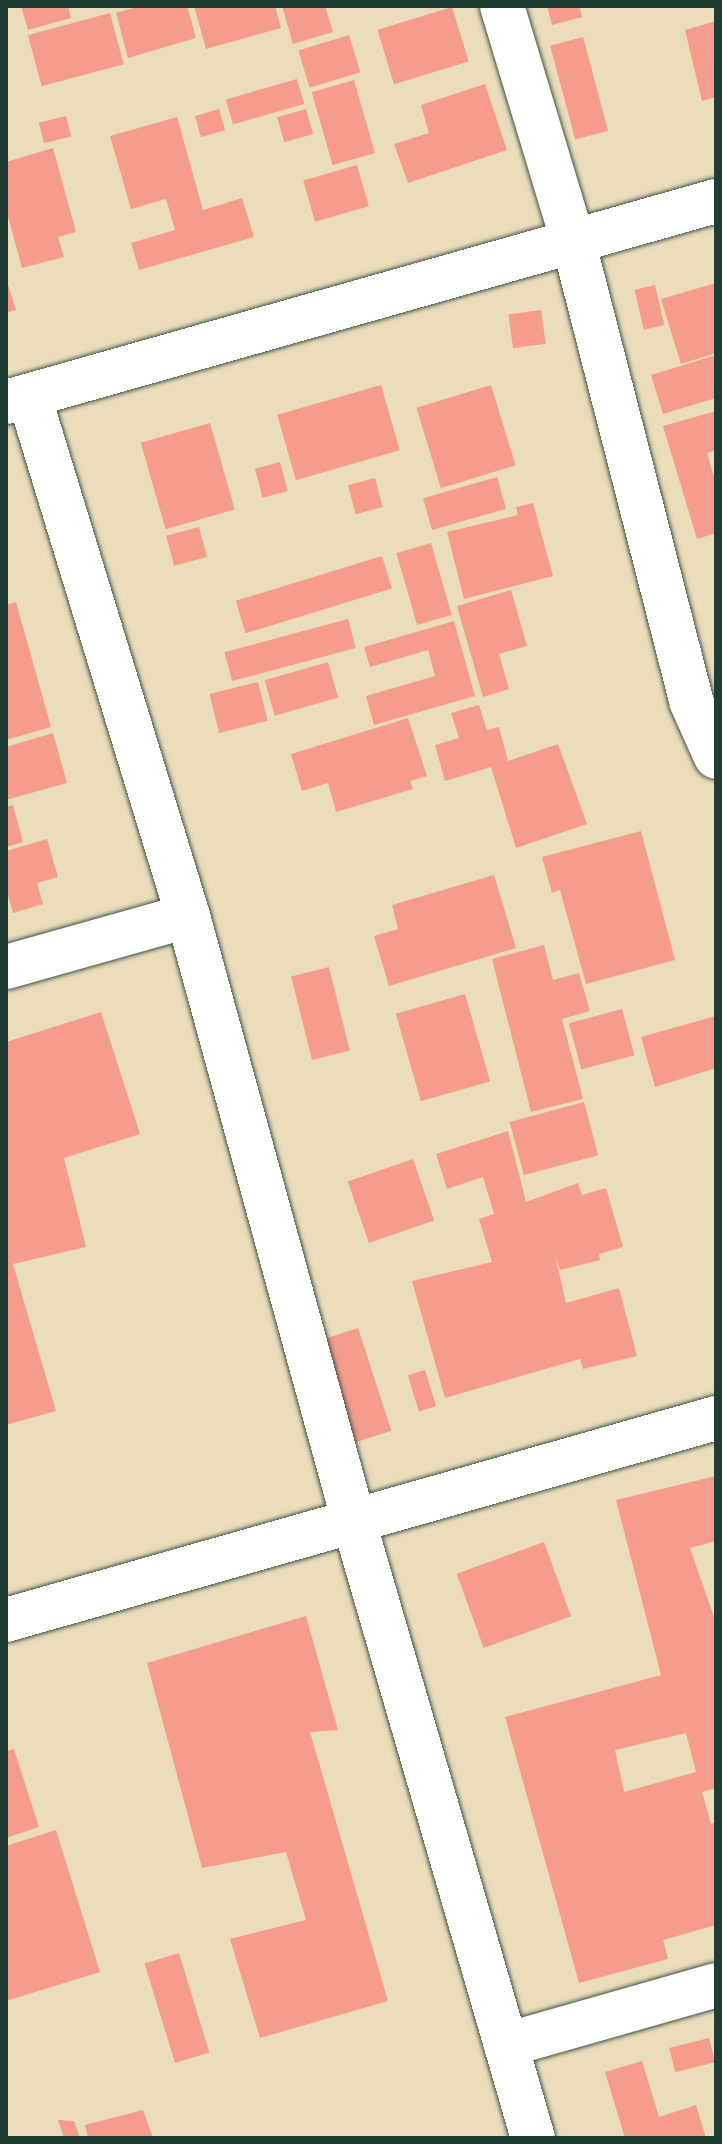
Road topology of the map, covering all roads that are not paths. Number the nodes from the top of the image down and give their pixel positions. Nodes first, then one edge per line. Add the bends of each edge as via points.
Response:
1 (502, 6) edge
2 (716, 201) edge
3 (574, 244) junction
4 (17, 399) edge
5 (716, 757) edge
6 (188, 916) junction
7 (6, 967) edge
8 (716, 1418) edge
9 (354, 1522) junction
10 (6, 1620) edge
11 (716, 1985) edge
12 (506, 2045) junction
13 (533, 2138) edge

1 - 3 street
2 - 3 street
3 - 4 street
3 - 5 street via 691,701
4 - 6 street
6 - 7 street
6 - 9 street
8 - 9 street
9 - 10 street
9 - 12 street
11 - 12 street
12 - 13 street

